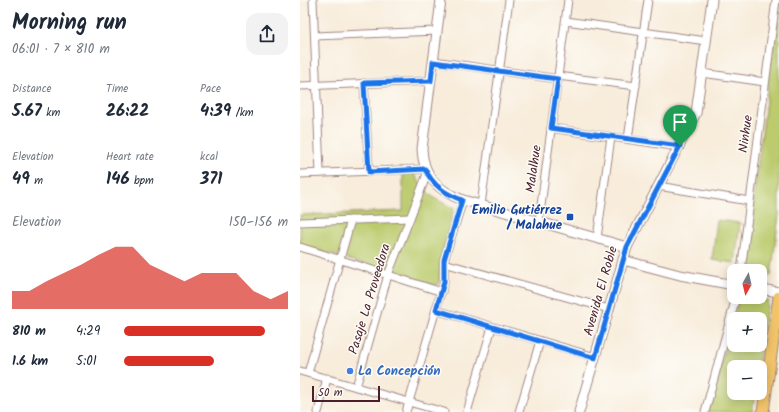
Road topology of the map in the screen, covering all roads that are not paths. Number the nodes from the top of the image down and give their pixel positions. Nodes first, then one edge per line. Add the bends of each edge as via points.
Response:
1 (313, 0) edge
2 (441, 0) edge
3 (509, 0) edge
4 (568, 0) edge
5 (648, 0) edge
6 (712, 0) edge
7 (776, 0) edge
8 (566, 21) junction
9 (437, 31) junction
10 (643, 32) junction
11 (315, 36) junction
12 (706, 41) junction
13 (433, 62) junction
14 (499, 71) junction
15 (702, 74) junction
16 (558, 78) junction
17 (431, 81) junction
18 (765, 82) junction
19 (364, 83) junction
20 (317, 85) junction
21 (300, 86) edge
22 (636, 86) junction
23 (551, 128) junction
24 (611, 137) junction
25 (628, 139) junction
26 (680, 146) junction
27 (369, 172) junction
28 (426, 172) junction
29 (320, 173) junction
30 (300, 174) edge
31 (658, 186) junction
32 (462, 200) junction
33 (749, 201) junction
34 (481, 205) junction
35 (410, 218) junction
36 (351, 220) junction
37 (538, 221) junction
38 (300, 222) edge
39 (597, 238) junction
40 (300, 247) edge
41 (627, 247) junction
42 (340, 260) junction
43 (623, 260) junction
44 (444, 263) junction
45 (742, 264) edge
46 (388, 275) junction
47 (727, 284) edge
48 (767, 290) edge
49 (442, 292) junction
50 (779, 292) edge
51 (779, 297) edge
52 (734, 304) edge
53 (609, 309) junction
54 (436, 310) junction
55 (492, 327) junction
56 (540, 341) junction
57 (595, 358) junction
58 (300, 370) edge
59 (308, 373) junction
60 (327, 378) junction
61 (356, 387) junction
62 (409, 402) junction
63 (318, 412) edge
64 (406, 412) edge
65 (444, 412) edge
66 (467, 412) edge
67 (519, 412) edge
68 (580, 412) edge
69 (705, 412) edge
70 (763, 412) edge

1 - 11 street
2 - 9 street
3 - 14 street
4 - 8 street, Malalhue
5 - 10 street
6 - 12 street, Avenida El Roble
7 - 18 street, Ninhue
8 - 10 street
8 - 16 street, Malalhue
9 - 11 street
9 - 13 street
10 - 12 street
10 - 22 street
11 - 20 street
12 - 15 street, Avenida El Roble
13 - 14 street
13 - 17 street
14 - 16 street
14 - 34 street
15 - 18 street
15 - 26 street, Avenida El Roble via 696,113
16 - 22 street
16 - 23 street, Malalhue
17 - 19 street
17 - 28 street via 422,149
18 - 33 street, Ninhue
19 - 20 street
19 - 27 street
20 - 21 street
20 - 29 street
22 - 25 street
23 - 24 street
23 - 37 street, Malalhue
24 - 25 street
24 - 39 street
25 - 26 street
26 - 31 street, Avenida El Roble
27 - 28 street
27 - 29 street
28 - 32 street via 439,189
28 - 35 street, Pasaje La Proveedora
29 - 30 street
31 - 33 street
31 - 41 street, Avenida El Roble
32 - 34 street
32 - 44 street
33 - 45 street, Ninhue
34 - 37 street
35 - 36 street
35 - 46 street, Pasaje La Proveedora
36 - 38 street
36 - 42 street
37 - 39 street
39 - 41 street
40 - 42 street
41 - 43 street, Avenida El Roble
42 - 46 street
42 - 59 street
43 - 47 street
43 - 53 street, Avenida El Roble
44 - 49 street
44 - 53 street
46 - 49 street
46 - 61 street, Pasaje La Proveedora
48 - 50 street
49 - 54 street
51 - 70 main road
52 - 69 street
53 - 57 street, Avenida El Roble
54 - 55 street
54 - 62 street
55 - 56 street
55 - 66 street
56 - 57 street
56 - 67 street
57 - 68 street, Avenida El Roble
58 - 59 street
59 - 60 street
60 - 61 street
60 - 63 street
61 - 62 street
62 - 64 street
62 - 65 street

